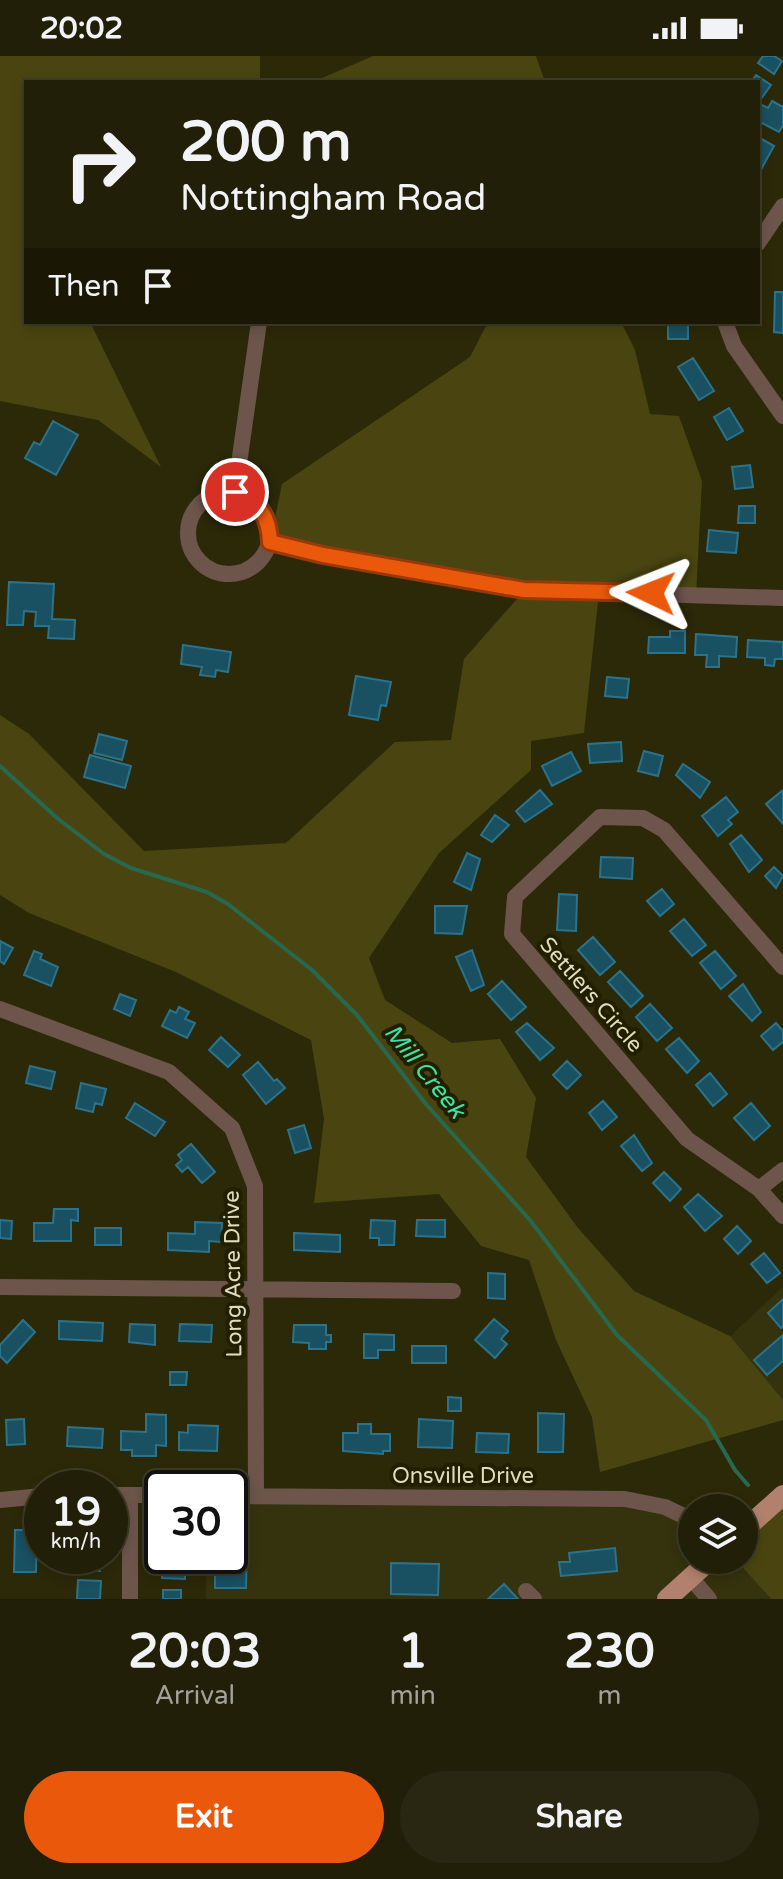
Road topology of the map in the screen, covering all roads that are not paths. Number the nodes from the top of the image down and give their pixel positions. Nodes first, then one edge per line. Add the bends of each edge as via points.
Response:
1 (783, 206) edge
2 (760, 240) edge
3 (259, 324) edge
4 (726, 324) edge
5 (783, 416) edge
6 (235, 492) junction
7 (270, 542) junction
8 (783, 598) edge
9 (782, 965) edge
10 (0, 1009) edge
11 (783, 1170) edge
12 (759, 1189) junction
13 (783, 1216) edge
14 (0, 1287) edge
15 (256, 1290) junction
16 (453, 1291) dead end
17 (130, 1495) joint
18 (144, 1495) edge
19 (783, 1495) edge
20 (248, 1496) edge
21 (256, 1496) junction
22 (24, 1498) edge
23 (0, 1500) edge
24 (678, 1513) edge
25 (758, 1517) edge
26 (695, 1574) edge
27 (691, 1578) junction
28 (130, 1599) edge
29 (667, 1599) edge
30 (709, 1599) edge

1 - 2 street
3 - 6 street
4 - 5 street via 734,346
6 - 7 street via 254,500 269,523
6 - 7 street via 202,501 190,518 188,541 196,560 216,573 237,575 258,563
7 - 8 street via 524,590
9 - 12 street, Settlers Circle via 664,830 643,818 600,817 515,897 512,934 687,1139
10 - 15 street, Long Acre Drive via 169,1072 232,1128 255,1186
11 - 12 street
12 - 13 street, Settlers Circle
14 - 15 street
15 - 16 street
15 - 21 street, Long Acre Drive
17 - 18 street
17 - 28 street
19 - 25 main road
20 - 21 street, Onsville Drive
21 - 24 street, Onsville Drive via 625,1499
22 - 23 street
26 - 27 main road
27 - 29 main road
27 - 30 street

